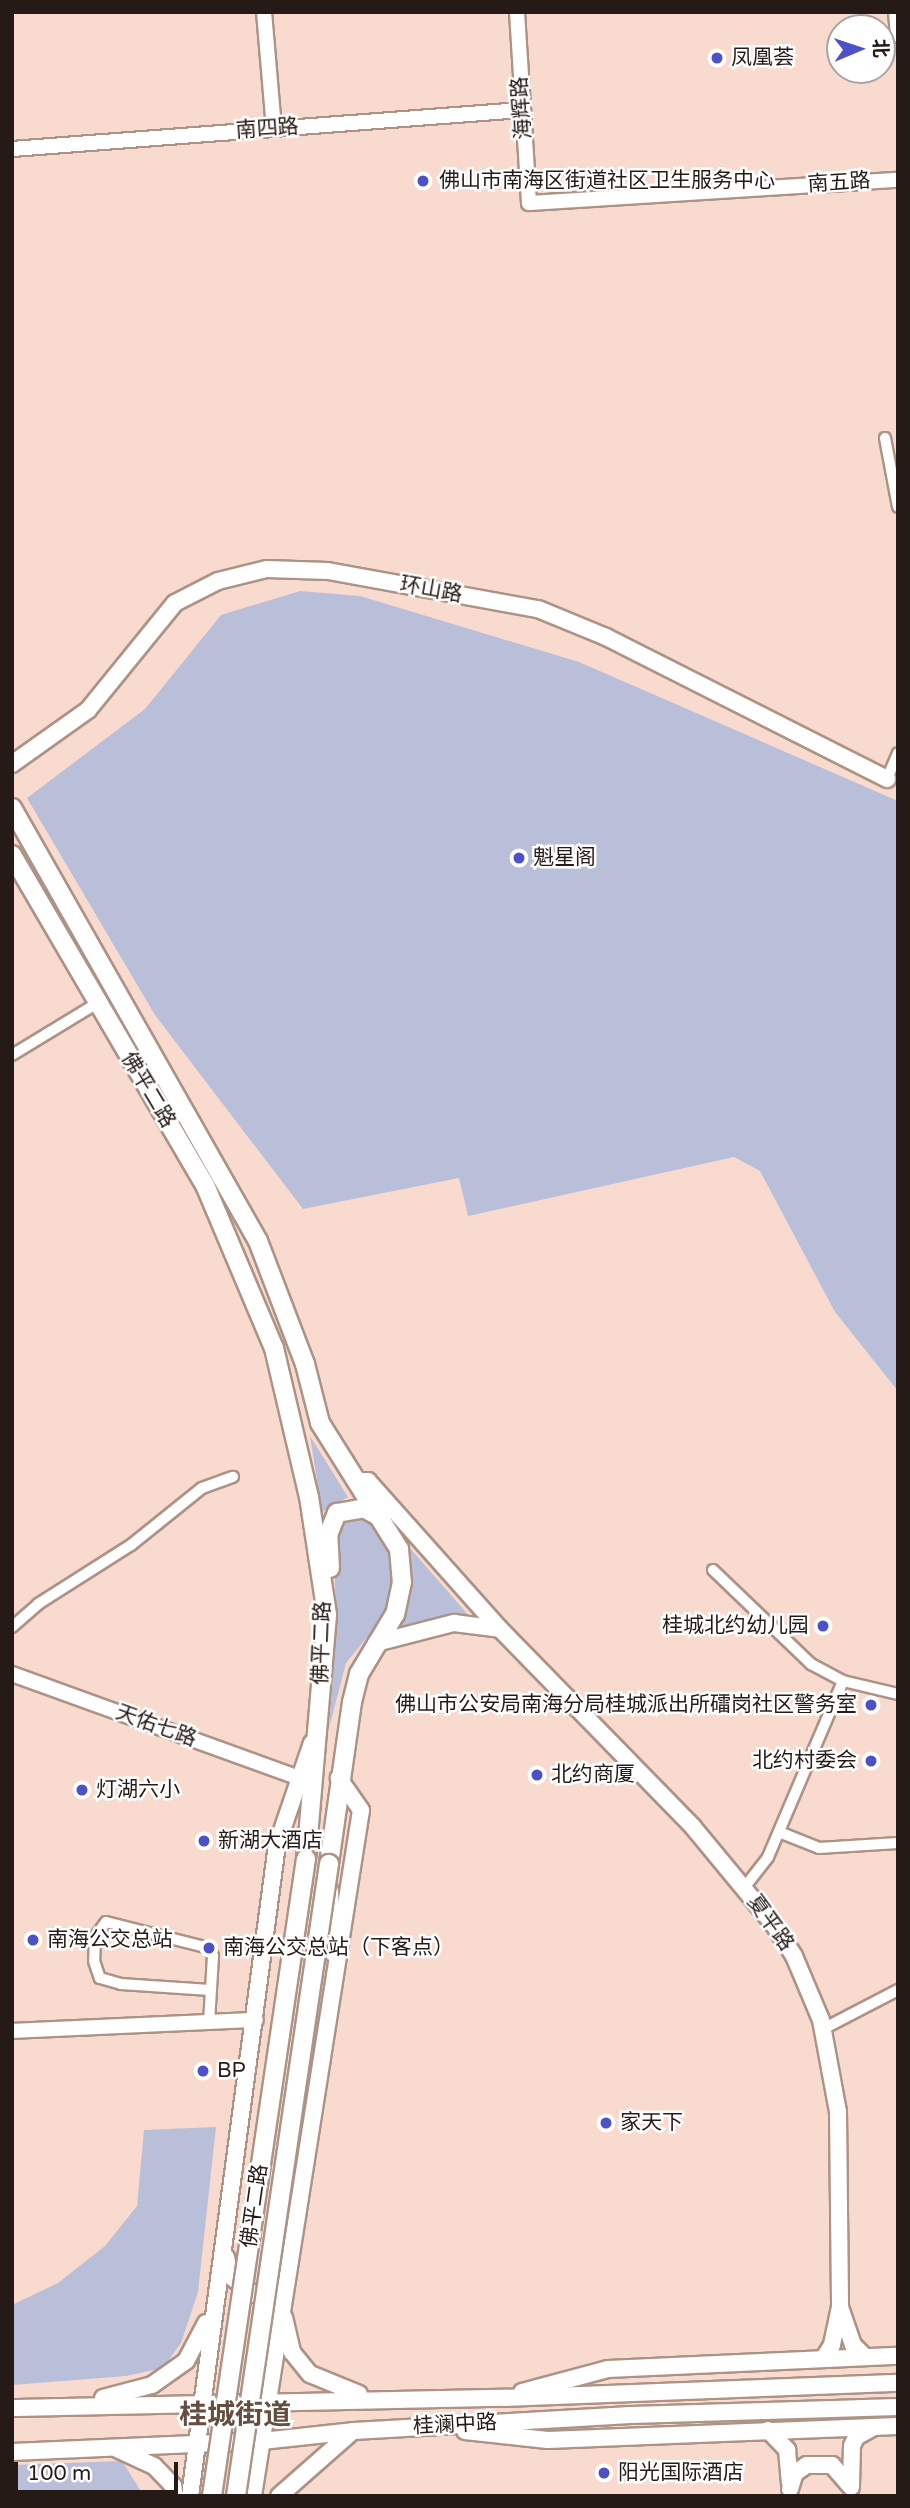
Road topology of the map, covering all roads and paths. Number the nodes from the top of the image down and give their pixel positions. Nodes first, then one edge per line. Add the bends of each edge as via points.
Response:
1 (264, 12) edge
2 (517, 12) edge
3 (896, 12) edge
4 (898, 35) edge
5 (521, 110) junction
6 (274, 129) junction
7 (12, 149) edge
8 (898, 180) edge
9 (529, 203) joint
10 (885, 438) dead end
11 (898, 507) edge
12 (898, 753) edge
13 (12, 764) edge
14 (887, 779) joint
15 (12, 808) edge
16 (12, 855) edge
17 (99, 1002) junction
18 (12, 1055) edge
19 (233, 1477) dead end
20 (357, 1481) junction
21 (382, 1518) junction
22 (713, 1570) dead end
23 (327, 1615) junction
24 (12, 1627) edge
25 (500, 1629) junction
26 (376, 1643) junction
27 (12, 1674) edge
28 (843, 1681) junction
29 (898, 1694) edge
30 (317, 1728) junction
31 (300, 1778) junction
32 (339, 1778) junction
33 (779, 1832) junction
34 (333, 1834) junction
35 (898, 1843) edge
36 (329, 1864) junction
37 (353, 1870) junction
38 (744, 1888) junction
39 (335, 1979) junction
40 (210, 1990) junction
41 (898, 1990) edge
42 (256, 2020) junction
43 (209, 2022) junction
44 (824, 2029) junction
45 (12, 2031) edge
46 (224, 2242) junction
47 (291, 2255) junction
48 (216, 2295) junction
49 (283, 2307) junction
50 (840, 2307) junction
51 (898, 2356) edge
52 (865, 2357) junction
53 (824, 2358) junction
54 (898, 2383) edge
55 (378, 2398) junction
56 (505, 2398) junction
57 (202, 2401) junction
58 (267, 2402) junction
59 (73, 2405) junction
60 (898, 2407) edge
61 (12, 2408) edge
62 (876, 2426) junction
63 (898, 2426) edge
64 (442, 2427) junction
65 (768, 2430) junction
66 (354, 2431) junction
67 (262, 2441) junction
68 (196, 2443) junction
69 (114, 2448) junction
70 (12, 2452) edge
71 (851, 2491) edge
72 (790, 2492) edge
73 (175, 2496) edge
74 (190, 2496) edge
75 (212, 2496) edge
76 (236, 2496) edge
77 (253, 2496) edge
78 (279, 2496) edge

1 - 6 street
2 - 5 street, 海辉路
3 - 4 street
5 - 6 street, 南四路
5 - 9 street, 海辉路
6 - 7 street, 南四路
8 - 9 street, 南五路
10 - 11 street
12 - 14 street
13 - 14 main road, 环山路 via 88,710 175,603 218,581 267,569 328,571 538,610 606,637
15 - 20 main road, 佛平二路 via 258,1241 305,1364 320,1423
16 - 17 main road, 佛平二路
17 - 18 street
17 - 23 main road, 佛平二路 via 205,1185 270,1337 290,1405
19 - 24 street via 202,1488 131,1545 38,1604
20 - 21 main road, 佛平二路
20 - 25 main road, 夏平路 via 368,1481
21 - 23 main road via 364,1508 345,1508 332,1522 328,1535 332,1598
21 - 26 main road, 佛平二路 via 399,1549 402,1582 395,1614
22 - 28 street via 811,1664
23 - 30 main road, 佛平二路
25 - 26 main road via 454,1623
25 - 38 main road, 夏平路 via 693,1827
26 - 32 main road, 佛平二路 via 359,1674
27 - 31 street, 天佑七路
28 - 29 street
28 - 33 street
30 - 31 main road
30 - 75 main road, 佛平二路, bridge via 306,1859
31 - 42 main road via 277,1845
32 - 34 main road, 佛平二路
32 - 37 main road via 361,1810
33 - 35 street via 819,1848
33 - 38 street via 768,1857
34 - 36 main road, 佛平二路
34 - 37 main road
36 - 39 main road
36 - 76 main road, 佛平二路, bridge
37 - 39 main road
38 - 44 main road, 夏平路 via 785,1939
39 - 47 main road
40 - 40 street via 213,1956 209,1948 106,1922 95,1937 94,1961 100,1978 121,1984
40 - 43 street
41 - 44 street
42 - 43 street
42 - 46 main road
43 - 45 street
44 - 50 main road, 夏平路 via 840,2136
46 - 47 main road via 230,2276 253,2294 275,2289
46 - 48 main road
47 - 49 main road
48 - 57 main road
48 - 59 main road via 199,2343 186,2361 152,2385
49 - 55 main road via 292,2352 310,2374 344,2390
49 - 58 main road
50 - 52 main road, 夏平路 via 853,2345
50 - 53 main road, 夏平路 via 832,2345
51 - 52 main road
52 - 53 main road
53 - 56 main road via 608,2369
54 - 56 main road, 桂澜中路
55 - 56 main road, 桂澜中路
55 - 58 main road, 桂澜中路
57 - 58 main road, 桂澜中路
57 - 59 main road, 桂澜中路
57 - 68 main road
58 - 67 main road
59 - 61 main road, 桂澜中路
60 - 64 main road, 桂澜中路 via 631,2415
62 - 63 main road
62 - 65 main road
62 - 71 main road via 863,2431 852,2446
64 - 65 main road via 548,2440
64 - 66 main road, 桂澜中路
65 - 72 main road via 787,2450
66 - 67 main road, 桂澜中路
66 - 78 main road
67 - 68 main road, 桂澜中路
67 - 77 main road
68 - 69 main road, 桂澜中路
68 - 74 main road
69 - 70 main road, 桂澜中路
69 - 73 main road via 154,2466 173,2486
71 - 72 main road via 832,2465 807,2465 795,2473

